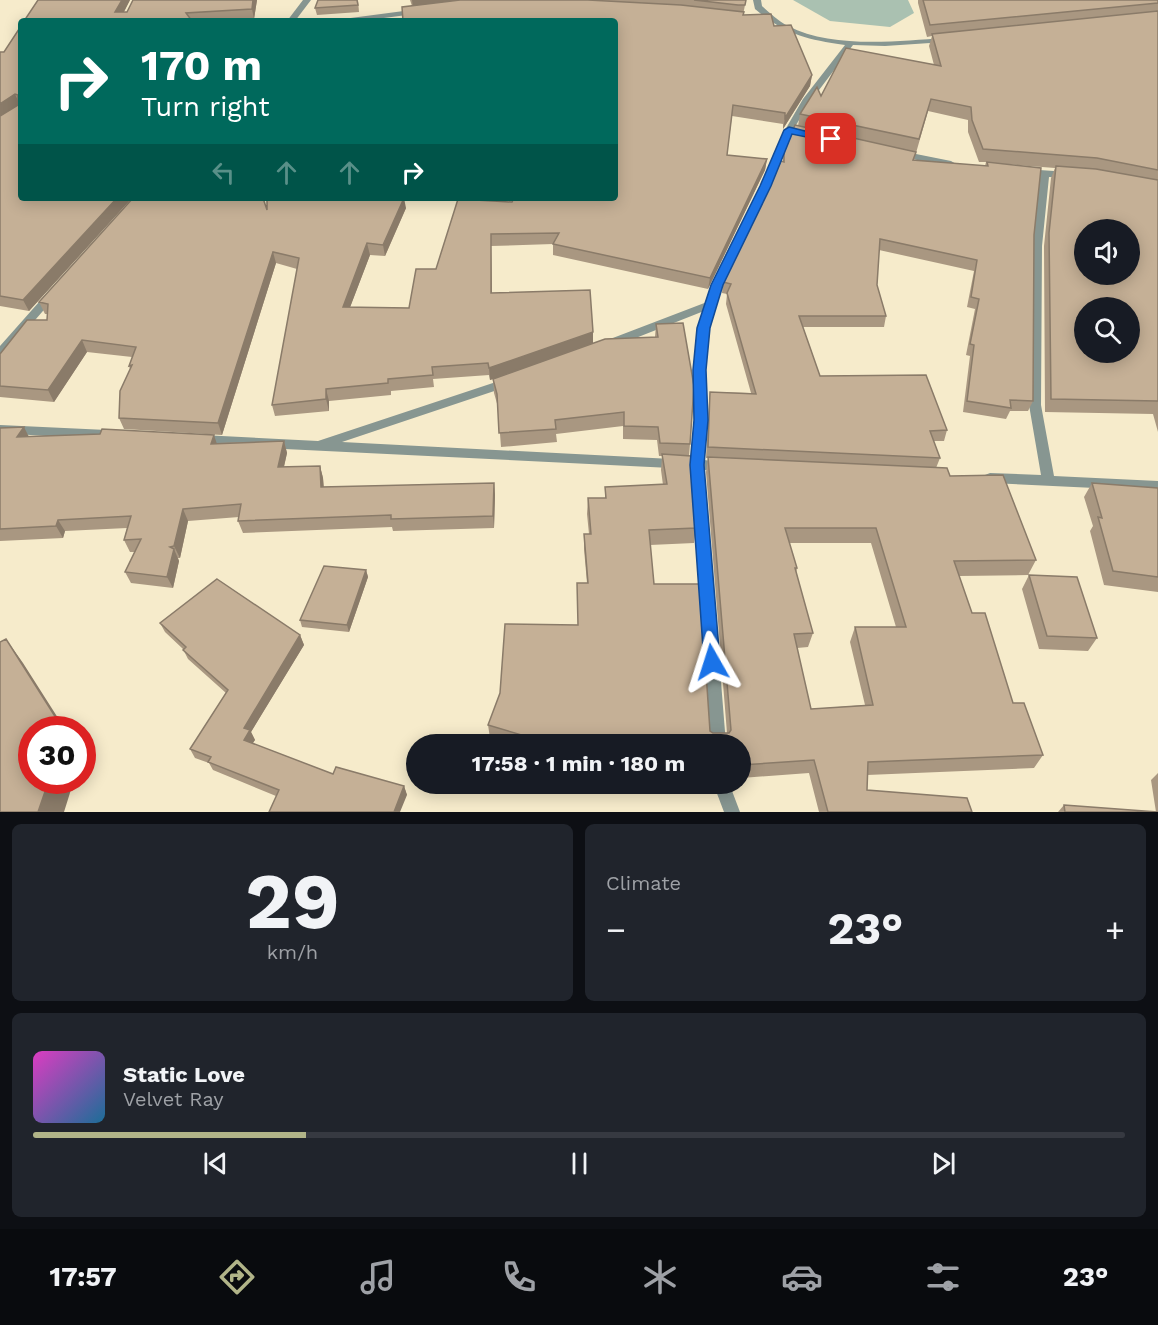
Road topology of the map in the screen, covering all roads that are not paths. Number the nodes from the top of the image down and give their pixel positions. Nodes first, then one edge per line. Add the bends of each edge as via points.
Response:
1 (307, 0) edge
2 (757, 0) edge
3 (425, 10) edge
4 (293, 18) edge
5 (365, 18) edge
6 (760, 18) edge
7 (772, 18) junction
8 (953, 39) edge
9 (850, 42) junction
10 (789, 130) junction
11 (800, 133) edge
12 (892, 152) edge
13 (962, 165) edge
14 (1009, 171) edge
15 (1046, 174) junction
16 (1080, 176) edge
17 (59, 286) edge
18 (711, 304) junction
19 (602, 347) edge
20 (0, 353) edge
21 (517, 379) edge
22 (0, 429) edge
23 (125, 436) edge
24 (184, 439) edge
25 (318, 446) junction
26 (697, 465) junction
27 (742, 467) edge
28 (976, 478) edge
29 (1048, 481) junction
30 (1158, 486) edge
31 (717, 734) edge
32 (725, 794) edge
33 (732, 812) edge

1 - 4 street
2 - 7 street via 758,7
3 - 5 street
6 - 7 street
7 - 9 street via 786,28 831,42
8 - 9 street via 886,44
9 - 10 street
10 - 11 street
10 - 18 street
12 - 13 street
14 - 15 street
15 - 16 street
15 - 29 street via 1037,246 1035,405
17 - 20 street
18 - 19 street
18 - 26 street via 699,370 701,420
21 - 25 street
22 - 23 street
24 - 25 street
25 - 26 street
26 - 27 street
26 - 31 street
28 - 29 street
29 - 30 street
32 - 33 street

